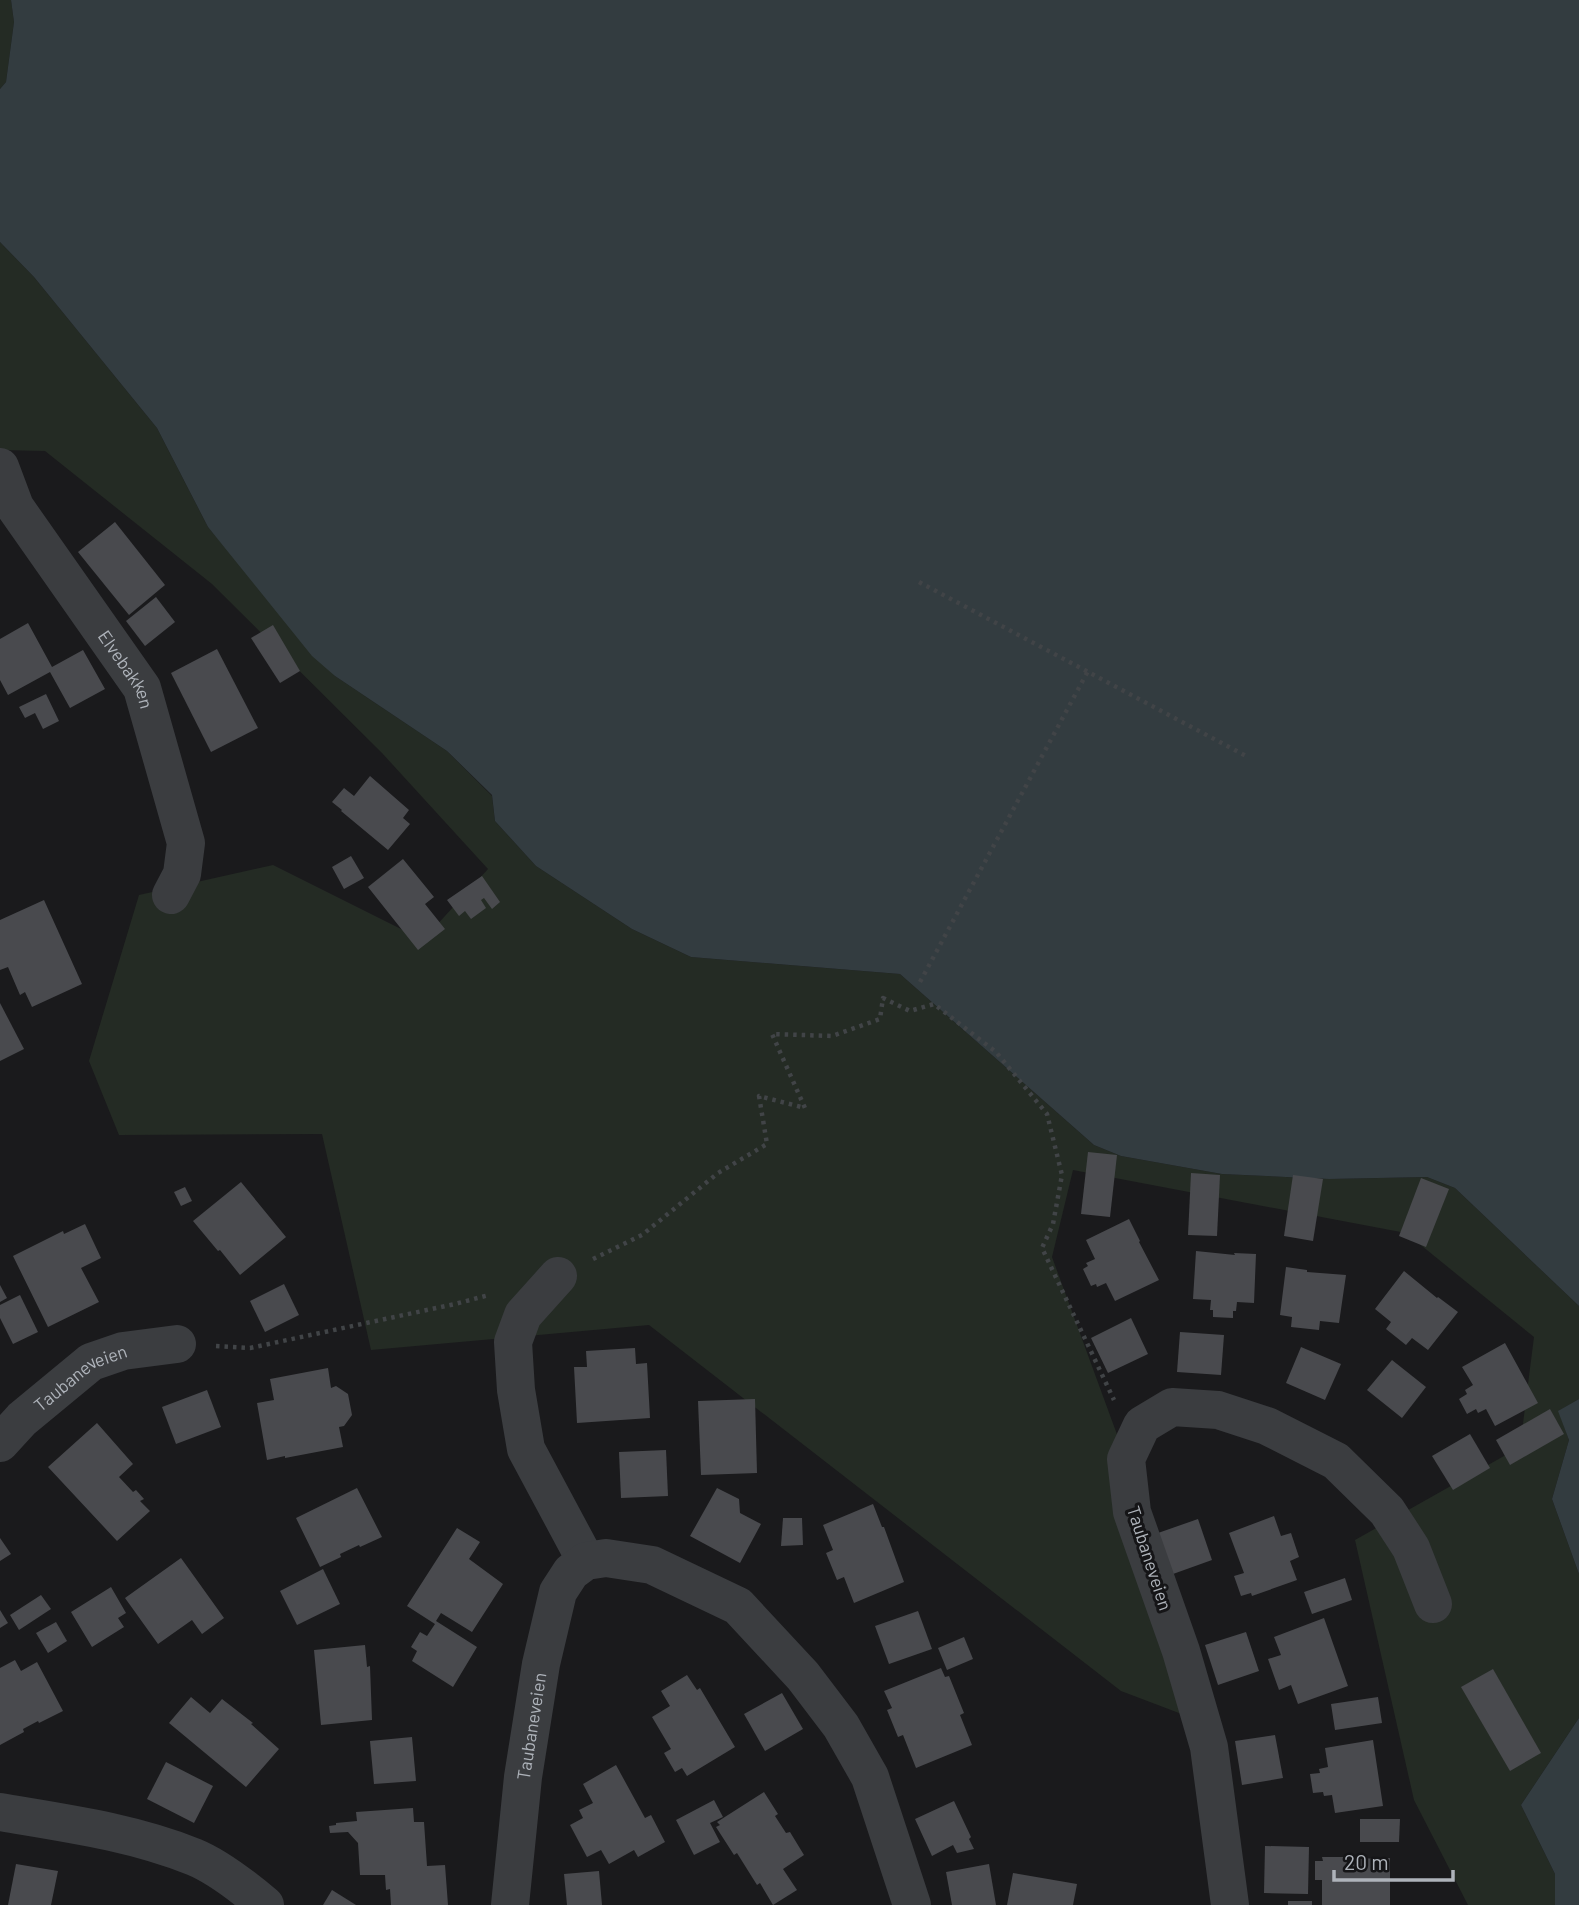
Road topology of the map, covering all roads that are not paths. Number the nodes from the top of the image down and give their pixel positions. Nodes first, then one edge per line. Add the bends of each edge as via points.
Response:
1 (0, 467) edge
2 (171, 895) dead end
3 (558, 1276) road end
4 (177, 1344) road end
5 (0, 1443) edge
6 (586, 1561) junction
7 (1433, 1604) dead end
8 (0, 1812) edge
9 (265, 1905) edge
10 (510, 1905) edge
11 (912, 1905) edge
12 (1230, 1905) edge

1 - 2 street, Elvebakken via 15,507 142,688 186,844 182,874
3 - 6 street via 523,1315 513,1342 516,1390 526,1449
4 - 5 street, Taubaneveien via 123,1351 91,1362
6 - 10 street, Taubaneveien via 571,1572 558,1592 541,1664
6 - 11 street via 606,1558 652,1565 738,1606 803,1676 853,1746 870,1777
7 - 12 street, Taubaneveien via 1411,1548 1387,1511 1336,1461 1267,1426 1218,1410 1172,1407 1142,1425 1126,1459 1132,1512 1209,1747
8 - 9 street via 142,1839 196,1858

